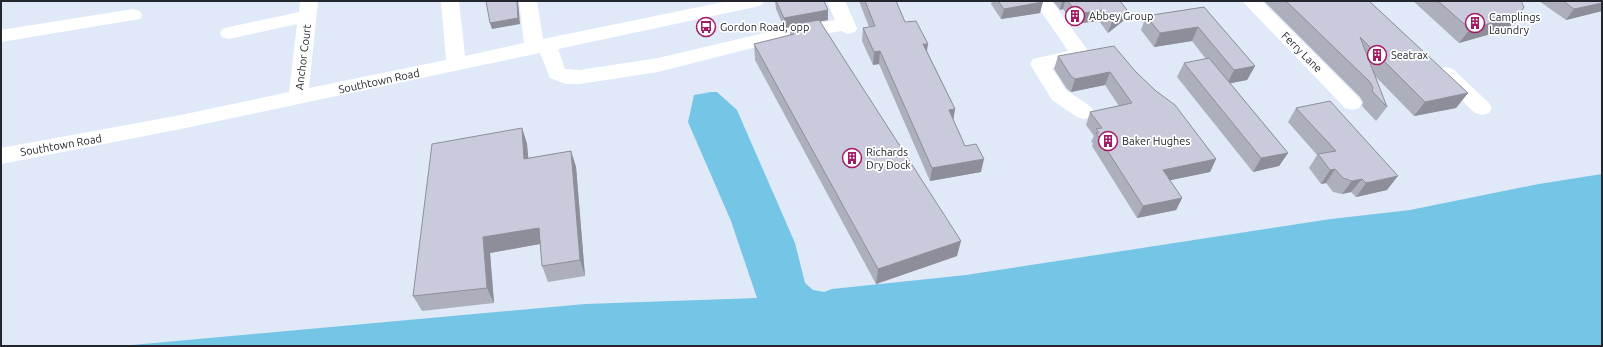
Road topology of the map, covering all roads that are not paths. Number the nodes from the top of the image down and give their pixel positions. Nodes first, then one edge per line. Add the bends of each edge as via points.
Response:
1 (450, 1) edge
2 (528, 1) edge
3 (755, 1) edge
4 (836, 1) edge
5 (1043, 1) edge
6 (1251, 1) edge
7 (734, 3) edge
8 (697, 7) edge
9 (308, 9) edge
10 (133, 15) dead end
11 (229, 33) dead end
12 (1, 36) edge
13 (541, 46) junction
14 (1101, 51) edge
15 (1081, 55) junction
16 (1430, 60) edge
17 (456, 64) junction
18 (298, 98) junction
19 (1352, 103) dead end
20 (1482, 108) dead end
21 (1084, 112) dead end
22 (1, 156) edge

1 - 17 street
2 - 13 street
3 - 7 street, Southtown Road
4 - 13 street via 847,26 764,40 658,65 580,77 566,77 557,73
5 - 15 street
6 - 19 street, Ferry Lane
7 - 8 street, Southtown Road
8 - 13 street, Southtown Road
9 - 11 street, Anchor Court
9 - 18 street, Anchor Court
10 - 12 street
13 - 17 street, Southtown Road
14 - 15 street
15 - 21 street via 1040,64 1059,95
16 - 20 street
17 - 18 street, Southtown Road
18 - 22 street, Southtown Road

